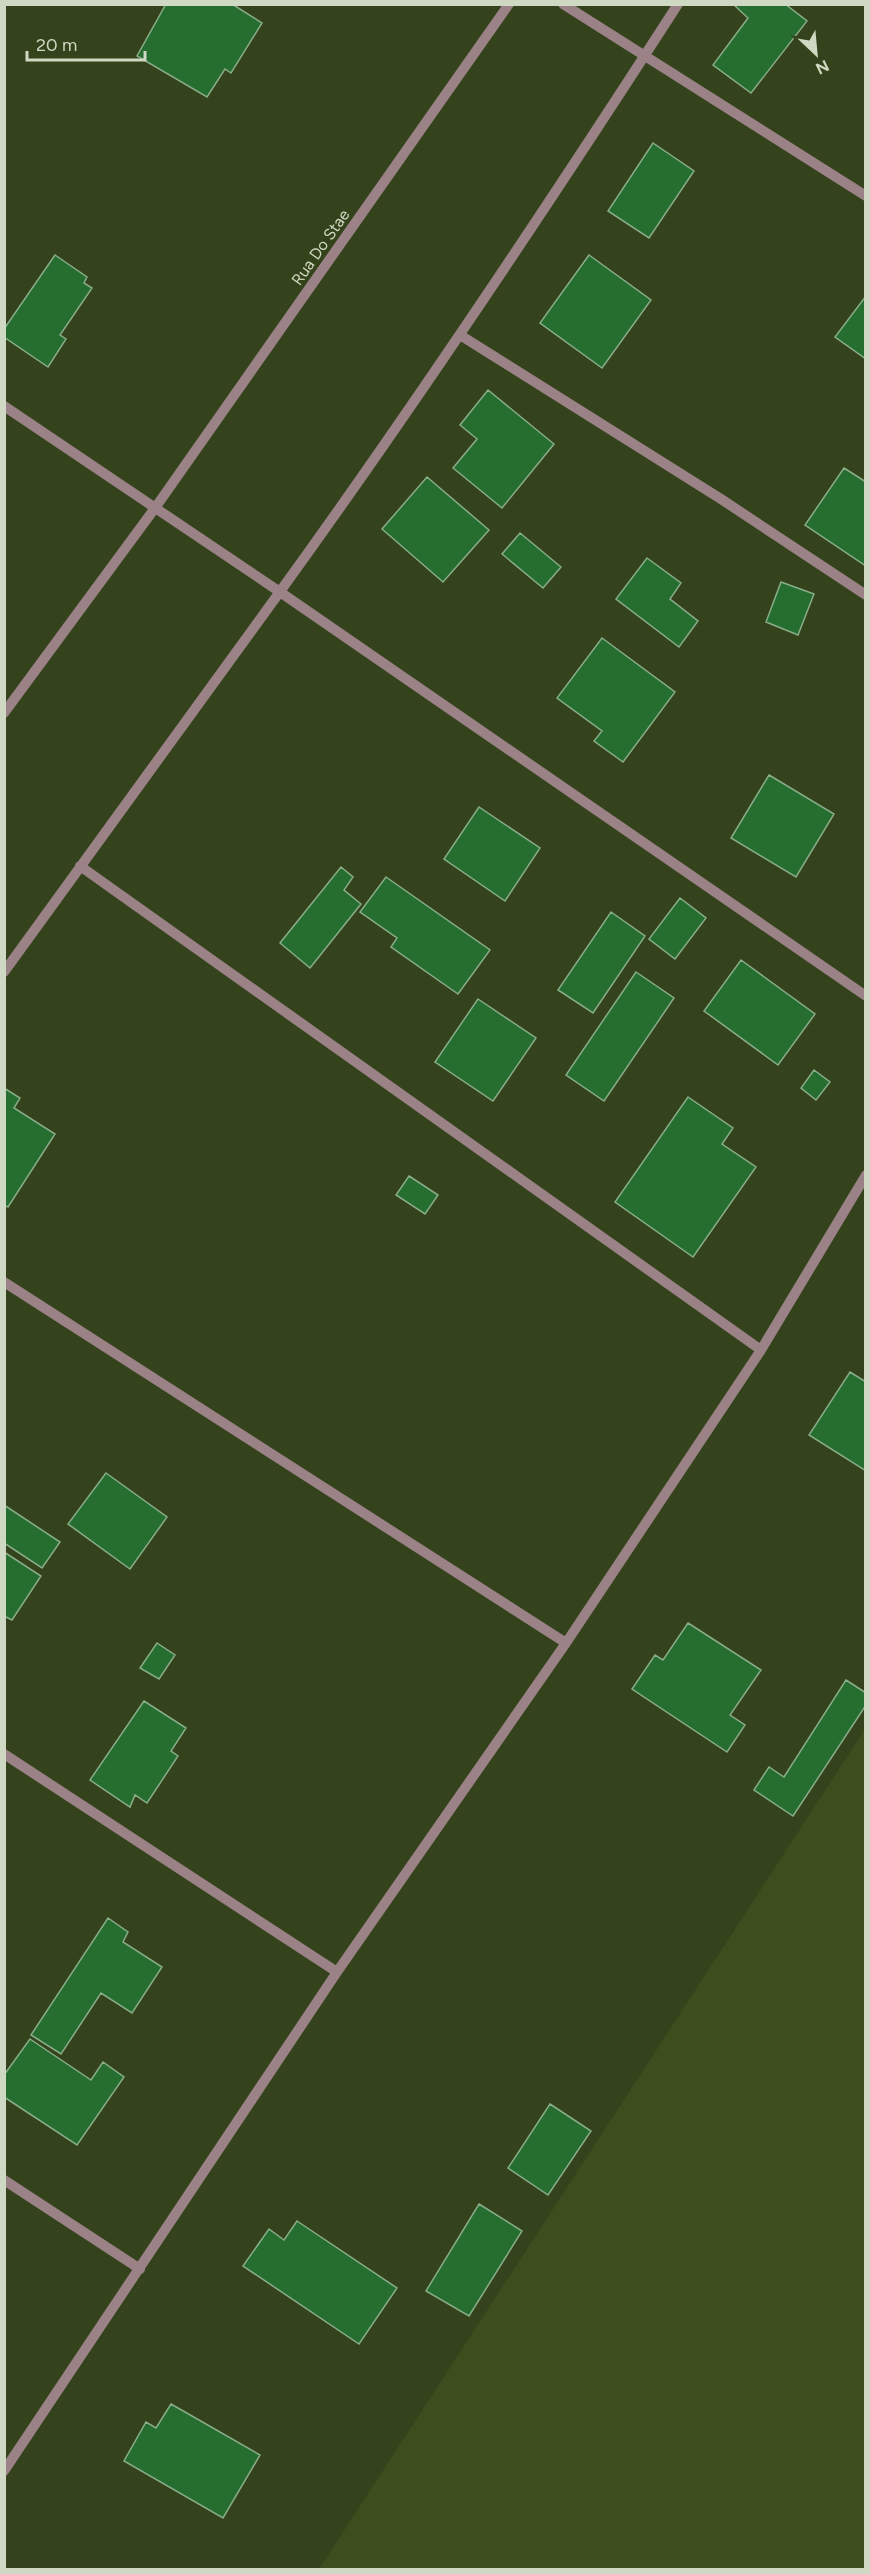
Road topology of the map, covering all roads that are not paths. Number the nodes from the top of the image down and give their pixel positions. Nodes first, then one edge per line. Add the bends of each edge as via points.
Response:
1 (509, 4) edge
2 (563, 4) edge
3 (678, 4) edge
4 (645, 55) junction
5 (866, 196) edge
6 (460, 335) junction
7 (4, 406) edge
8 (155, 507) junction
9 (280, 592) junction
10 (866, 595) edge
11 (4, 713) edge
12 (80, 866) junction
13 (4, 972) edge
14 (866, 996) edge
15 (866, 1175) edge
16 (4, 1282) edge
17 (761, 1350) junction
18 (566, 1643) junction
19 (4, 1754) edge
20 (337, 1972) junction
21 (4, 2180) edge
22 (140, 2269) junction
23 (4, 2470) edge

1 - 8 street, Rua Do Stae
2 - 4 street
3 - 4 street
4 - 5 street
4 - 6 street
6 - 9 street
6 - 10 street
7 - 8 street
8 - 9 street
8 - 11 street, Rua Do Stae
9 - 12 street
9 - 14 street
12 - 13 street
12 - 17 street
15 - 17 street
16 - 18 street
17 - 18 street
18 - 20 street
19 - 20 street
20 - 22 street
21 - 22 street
22 - 23 street

